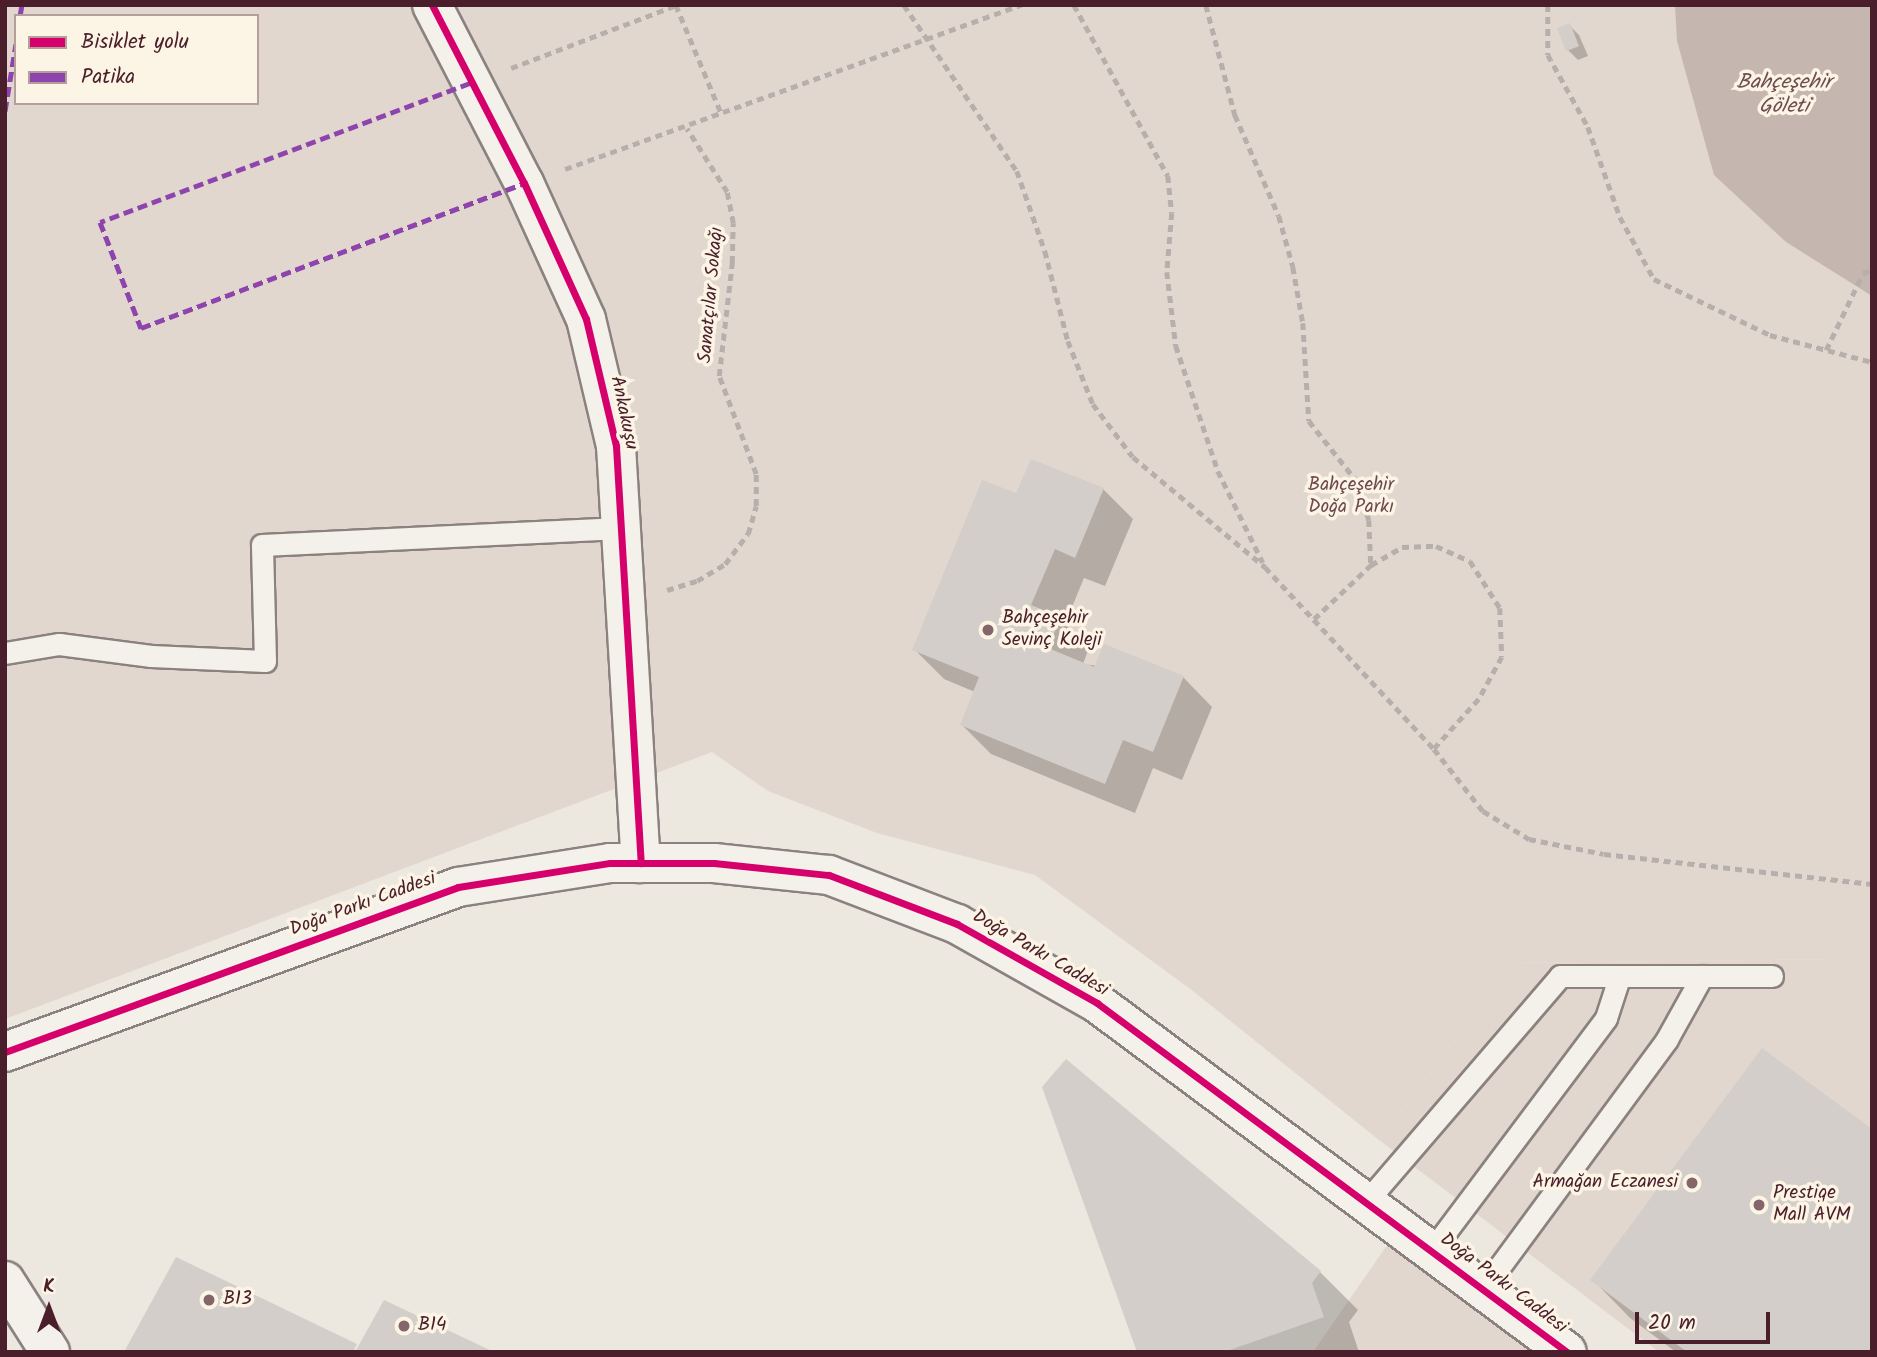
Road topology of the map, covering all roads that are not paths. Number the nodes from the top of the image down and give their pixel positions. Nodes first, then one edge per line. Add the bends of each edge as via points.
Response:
1 (432, 5) edge
2 (621, 528) junction
3 (5, 653) edge
4 (641, 863) junction
5 (1702, 976) junction
6 (1772, 976) dead end
7 (1619, 978) junction
8 (5, 1052) edge
9 (1366, 1203) junction
10 (1432, 1250) junction
11 (5, 1281) edge
12 (1483, 1289) junction
13 (50, 1352) edge
14 (1567, 1352) edge

1 - 2 street, Ankakuşu via 524,183 586,319 617,446
2 - 3 lane via 262,545 265,661 151,656 59,643
2 - 4 street, Ankakuşu
4 - 8 street, Doğa Parkı Caddesi via 610,863 458,887
4 - 9 street, Doğa Parkı Caddesi via 714,863 829,876 957,924 1097,1003
5 - 6 lane
5 - 7 lane
5 - 12 lane via 1667,1039
7 - 9 lane via 1560,976
7 - 10 lane via 1606,1018
9 - 10 street, Doğa Parkı Caddesi
10 - 12 street, Doğa Parkı Caddesi
11 - 13 street
12 - 14 street, Doğa Parkı Caddesi

